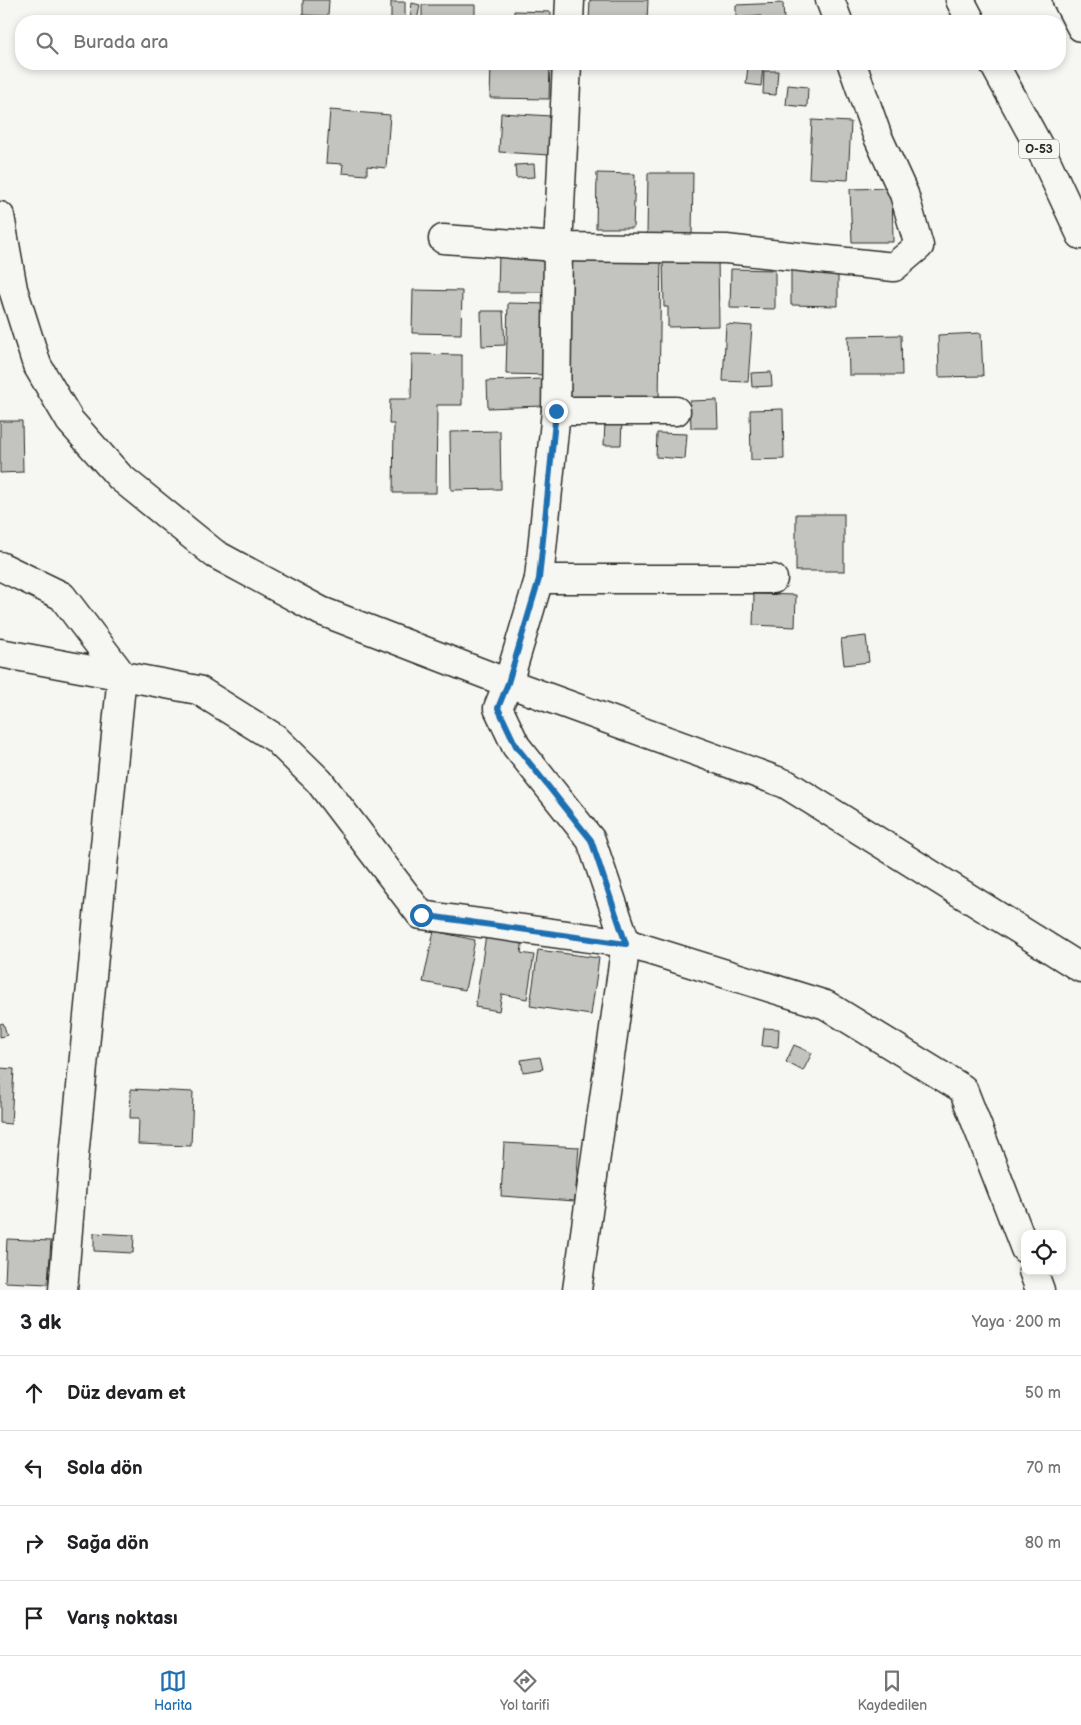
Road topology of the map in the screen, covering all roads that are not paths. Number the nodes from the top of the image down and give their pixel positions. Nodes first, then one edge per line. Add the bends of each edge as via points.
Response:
1 (570, 0) edge
2 (830, 0) edge
3 (960, 0) edge
4 (1067, 0) edge
5 (569, 15) edge
6 (836, 15) edge
7 (968, 15) edge
8 (1081, 26) edge
9 (568, 70) edge
10 (854, 70) edge
11 (997, 70) edge
12 (0, 216) edge
13 (1081, 236) edge
14 (443, 239) dead end
15 (558, 247) junction
16 (556, 411) junction
17 (676, 412) dead end
18 (0, 566) edge
19 (539, 579) junction
20 (773, 579) dead end
21 (0, 653) edge
22 (122, 675) junction
23 (508, 683) junction
24 (626, 944) junction
25 (1081, 968) edge
26 (1021, 1240) edge
27 (1034, 1275) edge
28 (63, 1290) edge
29 (577, 1290) edge
30 (1040, 1290) edge

1 - 5 main road
2 - 6 main road
3 - 7 main road
4 - 8 main road
9 - 15 main road
10 - 15 main road via 877,135 904,194 919,246 894,267 726,249
11 - 13 main road, O-53 via 1045,158
12 - 23 main road via 12,289 37,365 70,421 120,477 215,554 321,612
14 - 15 main road
15 - 16 main road
16 - 17 main road
16 - 19 main road
18 - 22 main road via 62,596
19 - 20 main road
19 - 23 main road
21 - 22 main road
22 - 24 main road via 198,690 275,738 319,781 421,915
22 - 28 main road
23 - 24 main road via 498,708 516,746 591,840
23 - 25 main road via 786,784
24 - 26 main road via 826,1005 963,1089
24 - 29 main road
27 - 30 main road

